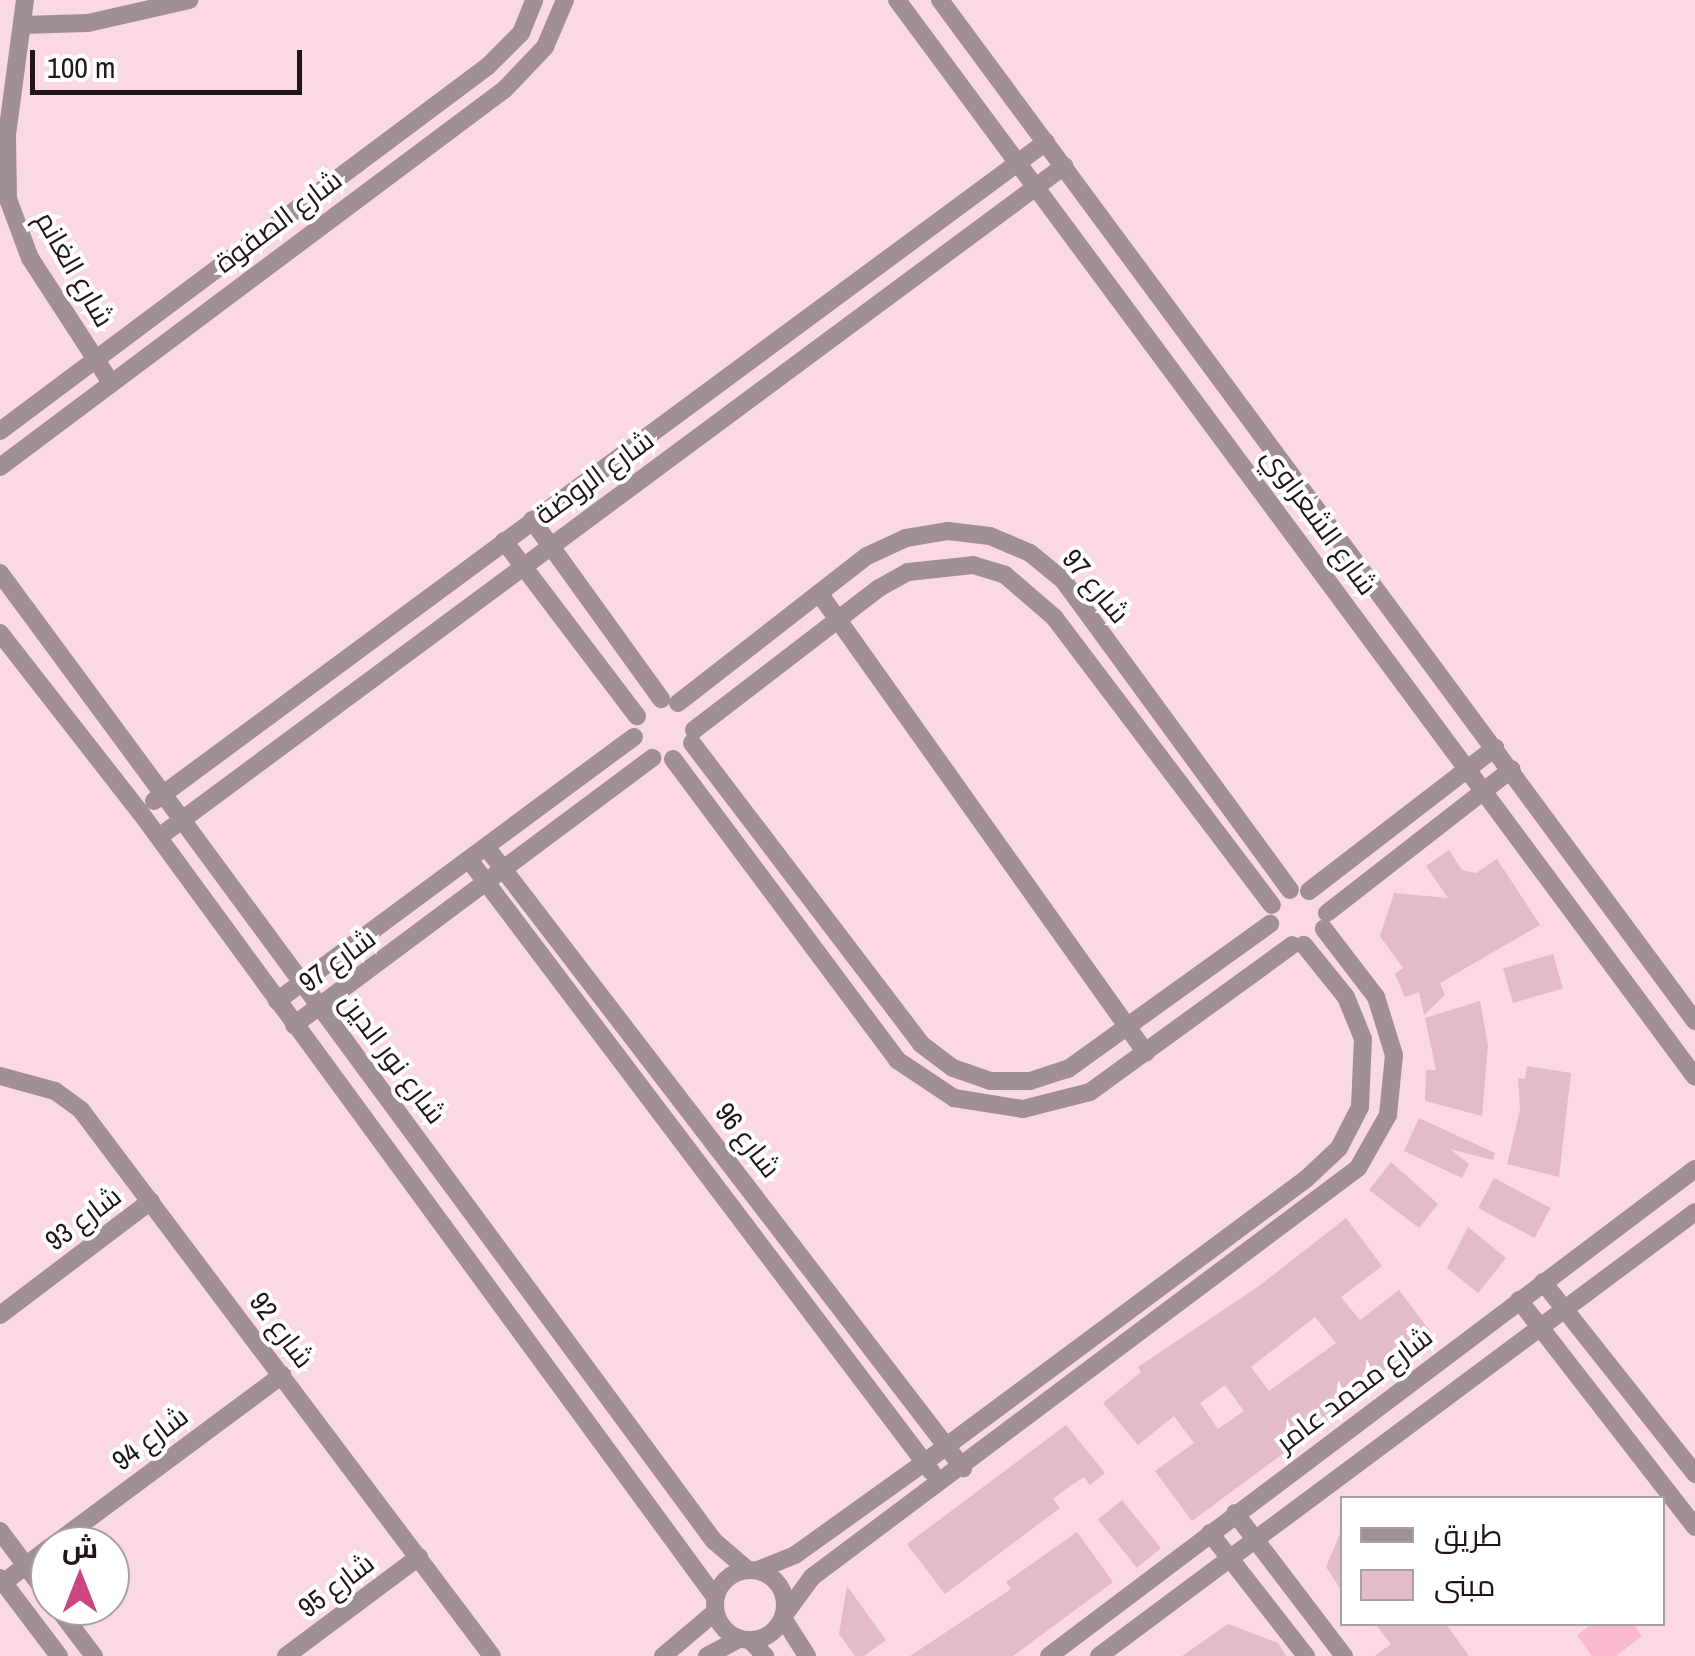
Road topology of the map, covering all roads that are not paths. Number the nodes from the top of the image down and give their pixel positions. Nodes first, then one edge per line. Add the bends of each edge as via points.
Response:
1 (25, 0) edge
2 (189, 0) edge
3 (534, 0) edge
4 (566, 0) edge
5 (897, 0) edge
6 (940, 0) edge
7 (23, 24) junction
8 (1046, 142) junction
9 (1018, 163) junction
10 (1064, 166) junction
11 (1036, 187) junction
12 (94, 358) junction
13 (110, 380) junction
14 (0, 431) edge
15 (0, 468) edge
16 (532, 520) junction
17 (504, 541) junction
18 (550, 544) junction
19 (522, 564) junction
20 (0, 572) edge
21 (819, 593) junction
22 (837, 618) junction
23 (0, 633) edge
24 (670, 701) junction
25 (636, 716) junction
26 (634, 737) junction
27 (693, 737) junction
28 (1495, 748) junction
29 (652, 758) junction
30 (673, 759) junction
31 (1468, 769) junction
32 (1512, 769) junction
33 (1484, 791) junction
34 (163, 795) junction
35 (140, 812) junction
36 (182, 820) junction
37 (159, 837) junction
38 (486, 848) junction
39 (470, 861) junction
40 (504, 872) junction
41 (487, 884) junction
42 (1290, 890) junction
43 (1309, 890) junction
44 (1271, 914) junction
45 (1326, 921) junction
46 (1298, 945) junction
47 (302, 983) junction
48 (277, 1001) junction
49 (320, 1006) junction
50 (1695, 1021) edge
51 (294, 1025) junction
52 (1130, 1030) junction
53 (1146, 1053) junction
54 (0, 1076) edge
55 (1695, 1077) edge
56 (1695, 1169) edge
57 (151, 1201) junction
58 (1695, 1212) edge
59 (1543, 1282) junction
60 (1520, 1300) junction
61 (1564, 1310) junction
62 (0, 1315) edge
63 (1541, 1326) junction
64 (282, 1375) junction
65 (946, 1446) junction
66 (924, 1462) junction
67 (962, 1468) junction
68 (1694, 1472) edge
69 (941, 1484) junction
70 (1667, 1491) junction
71 (1235, 1514) junction
72 (1691, 1515) edge
73 (79, 1526) edge
74 (0, 1531) edge
75 (1210, 1532) junction
76 (1255, 1538) junction
77 (419, 1558) junction
78 (1229, 1558) junction
79 (30, 1563) edge
80 (26, 1566) junction
81 (753, 1570) junction
82 (30, 1571) edge
83 (2, 1580) edge
84 (715, 1605) junction
85 (784, 1616) junction
86 (71, 1626) edge
87 (745, 1640) junction
88 (59, 1656) edge
89 (94, 1656) edge
90 (286, 1656) edge
91 (492, 1656) edge
92 (664, 1656) edge
93 (708, 1656) edge
94 (765, 1656) edge
95 (807, 1656) edge
96 (1049, 1656) edge
97 (1100, 1656) edge
98 (1306, 1656) edge
99 (1344, 1656) edge

1 - 7 street, شارع الغانم
2 - 7 street via 88,24
3 - 12 street, شارع الصفوة via 521,33 488,66
4 - 13 street, شارع الصفوة via 545,47 505,89
5 - 9 street, شارع الشعراوي
6 - 8 street, شارع الشعراوي
7 - 12 street, شارع الغانم via 6,135 8,199 30,258
8 - 9 street, شارع الروضة
8 - 10 street, شارع الشعراوي
9 - 11 street, شارع الشعراوي
9 - 16 street, شارع الروضة
10 - 11 street, شارع الروضة
10 - 28 street, شارع الشعراوي
11 - 18 street, شارع الروضة
11 - 31 street, شارع الشعراوي
12 - 13 street, شارع الغانم
12 - 14 street, شارع الصفوة
13 - 15 street, شارع الصفوة
16 - 17 street, شارع الروضة
16 - 18 street
17 - 19 street
17 - 34 street, شارع الروضة
18 - 19 street, شارع الروضة
18 - 24 street
19 - 25 street
19 - 36 street, شارع الروضة
20 - 34 street, شارع نور الدين
21 - 22 street
21 - 24 street, شارع 97
21 - 42 street, شارع 97 via 868,556 906,538 948,531 990,536 1030,553 1063,580
22 - 27 street, شارع 97
22 - 44 street, شارع 97 via 908,572 940,564 989,570 1032,592
22 - 52 street
23 - 35 street
24 - 25 street
24 - 27 street
25 - 26 street
26 - 29 street
26 - 38 street, شارع 97
27 - 30 street
27 - 52 street via 921,1044 952,1068 990,1081 1030,1082 1068,1069
28 - 31 street
28 - 32 street, شارع الشعراوي
29 - 30 street
29 - 40 street, شارع 97
30 - 53 street via 897,1060 924,1082 988,1107 1023,1109 1090,1092
31 - 33 street, شارع الشعراوي
31 - 43 street
32 - 33 street
32 - 50 street, شارع الشعراوي
33 - 45 street
33 - 55 street, شارع الشعراوي
34 - 35 street, شارع الروضة
34 - 36 street, شارع نور الدين
35 - 37 street
36 - 37 street, شارع الروضة
36 - 47 street, شارع نور الدين
37 - 48 street
38 - 39 street, شارع 97
38 - 40 street, شارع 96
39 - 41 street, شارع 96
39 - 47 street, شارع 97
40 - 41 street, شارع 97
40 - 65 street, شارع 96
41 - 49 street, شارع 97
41 - 66 street, شارع 96
42 - 43 street
42 - 44 street
43 - 45 street
44 - 46 street, شارع 97
44 - 52 street
45 - 46 street
45 - 67 street via 1388,1025 1394,1085 1376,1143 1336,1190
46 - 53 street
46 - 65 street, شارع 97 via 1346,997 1363,1039 1362,1096 1339,1148
47 - 48 street, شارع 97
47 - 49 street, شارع نور الدين
48 - 51 street
49 - 51 street, شارع 97
49 - 81 street, شارع نور الدين via 714,1541
51 - 84 street
52 - 53 street
54 - 57 street, شارع 92 via 55,1091 81,1110
56 - 59 street, شارع محمد عامر
57 - 62 street, شارع 93
57 - 64 street, شارع 92
58 - 61 street
59 - 60 street, شارع محمد عامر
59 - 61 street
60 - 63 street
60 - 71 street, شارع محمد عامر
61 - 63 street
61 - 68 street
63 - 70 street
63 - 76 street
64 - 73 street, شارع 94
64 - 77 street, شارع 92
65 - 66 street, شارع 97
65 - 67 street, شارع 96
66 - 69 street, شارع 96
66 - 81 street, شارع 97 via 785,1562
67 - 69 street
68 - 70 street
69 - 85 street via 812,1577
70 - 72 street
71 - 75 street, شارع محمد عامر
71 - 76 street
74 - 80 street
75 - 78 street
75 - 96 street, شارع محمد عامر
76 - 78 street
76 - 99 street
77 - 90 street, شارع 95
77 - 91 street, شارع 92
78 - 97 street
78 - 98 street
79 - 80 street, شارع 94
80 - 82 street
80 - 83 street, شارع 94
81 - 84 street via 725,1579
81 - 85 street via 780,1586
83 - 88 street
84 - 87 street
84 - 92 street
85 - 87 street via 773,1632
85 - 95 street
86 - 89 street
87 - 93 street
87 - 94 street

